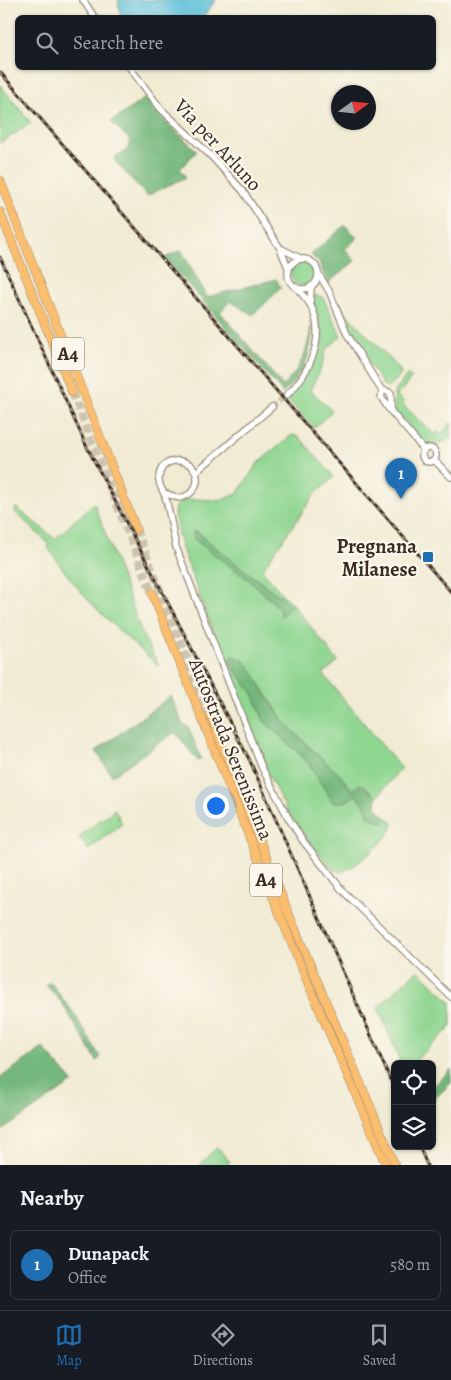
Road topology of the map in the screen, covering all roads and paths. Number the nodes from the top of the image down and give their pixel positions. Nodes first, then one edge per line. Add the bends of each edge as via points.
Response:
1 (83, 0) edge
2 (93, 15) edge
3 (132, 70) edge
4 (0, 180) edge
5 (0, 212) edge
6 (280, 248) junction
7 (302, 259) junction
8 (289, 270) junction
9 (318, 273) junction
10 (312, 286) junction
11 (296, 287) junction
12 (329, 291) junction
13 (310, 304) junction
14 (383, 390) junction
15 (72, 392) tunnel mouth
16 (286, 396) tunnel mouth
17 (387, 400) junction
18 (272, 407) tunnel mouth
19 (424, 450) junction
20 (434, 460) junction
21 (203, 464) junction
22 (191, 465) junction
23 (196, 472) junction
24 (451, 477) edge
25 (164, 493) junction
26 (179, 498) junction
27 (169, 512) junction
28 (136, 529) tunnel mouth
29 (152, 593) tunnel mouth
30 (210, 715) tunnel mouth
31 (451, 997) edge
32 (386, 1165) edge
33 (395, 1165) edge

1 - 2 street
3 - 6 street, Via per Arluno via 161,108 243,191
4 - 28 highway, A4
5 - 15 highway, A4
6 - 7 street
6 - 8 street, Via per Arluno
7 - 8 street via 294,262
7 - 9 street via 314,263
8 - 11 street, Via per Arluno via 290,280
9 - 10 street
9 - 12 street
10 - 11 street
10 - 12 street
10 - 13 street
11 - 13 street, Via per Arluno
12 - 14 street via 347,334
13 - 16 street via 316,326 313,354 306,373
14 - 17 street via 380,396
14 - 17 street via 391,393
17 - 19 street via 391,410
18 - 21 street
19 - 20 street via 424,460
19 - 20 street via 435,451
20 - 24 street
21 - 22 street
21 - 23 street
22 - 23 street
22 - 25 street via 172,460 163,467 159,478
23 - 26 street via 194,491
25 - 26 street
25 - 27 street
26 - 27 street
27 - 31 street via 176,547 262,768 289,819 303,842 342,890
29 - 32 highway, Autostrada Serenissima / A4 via 295,952
30 - 33 highway, Autostrada Serenissima / A4 via 288,912

